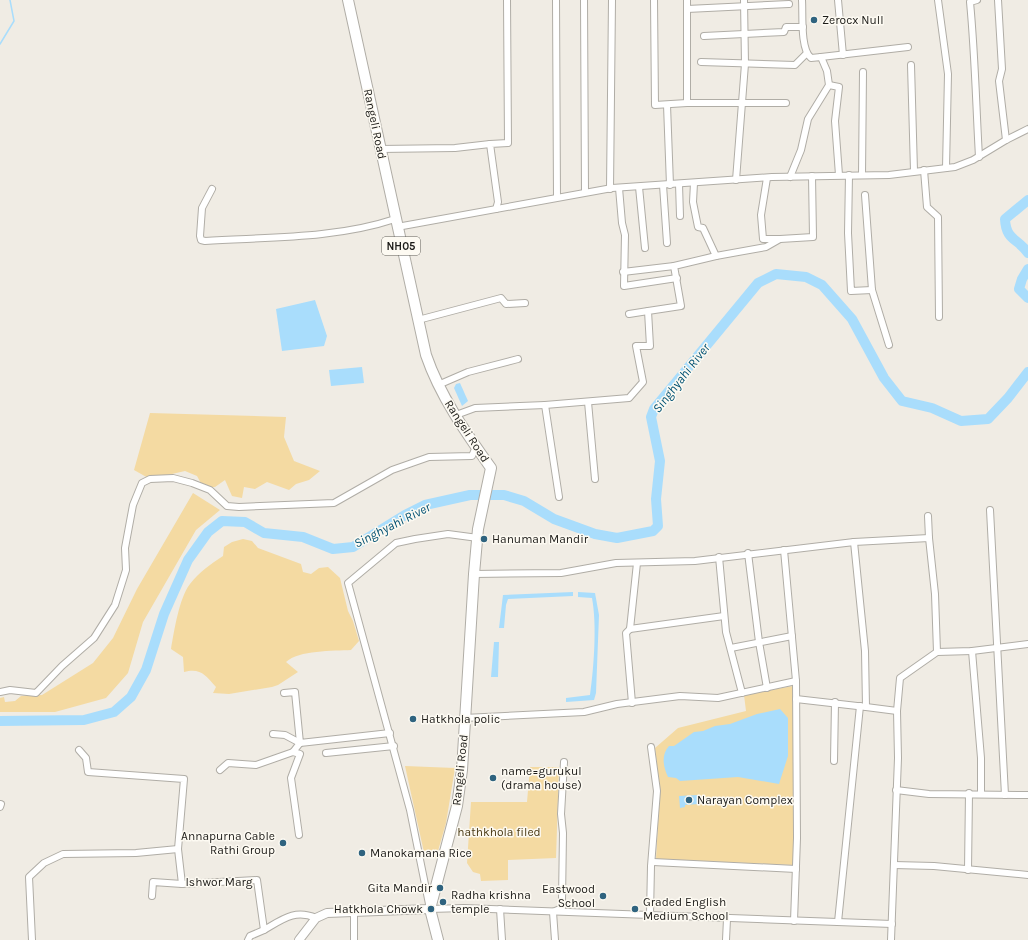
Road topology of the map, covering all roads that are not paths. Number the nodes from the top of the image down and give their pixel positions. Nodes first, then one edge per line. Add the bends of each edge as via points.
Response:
1 (348, 0) edge
2 (507, 0) edge
3 (556, 0) edge
4 (584, 0) edge
5 (612, 0) edge
6 (654, 0) edge
7 (687, 0) edge
8 (744, 0) edge
9 (802, 0) edge
10 (838, 0) edge
11 (938, 0) edge
12 (977, 0) edge
13 (998, 0) edge
14 (789, 4) dead end
15 (744, 7) junction
16 (687, 10) junction
17 (804, 27) junction
18 (744, 35) junction
19 (704, 36) dead end
20 (908, 47) dead end
21 (806, 54) junction
22 (843, 55) junction
23 (821, 57) junction
24 (701, 62) dead end
25 (745, 64) junction
26 (911, 65) dead end
27 (862, 72) dead end
28 (829, 85) junction
29 (687, 103) junction
30 (742, 103) junction
31 (786, 103) dead end
32 (667, 105) junction
33 (1028, 129) edge
34 (1006, 140) junction
35 (490, 144) junction
36 (380, 149) junction
37 (979, 157) junction
38 (946, 168) junction
39 (924, 170) junction
40 (914, 171) junction
41 (839, 175) junction
42 (849, 175) junction
43 (862, 175) junction
44 (812, 176) junction
45 (790, 177) junction
46 (767, 178) junction
47 (736, 180) junction
48 (694, 183) junction
49 (679, 184) junction
50 (667, 185) junction
51 (639, 187) junction
52 (619, 188) junction
53 (212, 189) dead end
54 (610, 189) junction
55 (585, 192) junction
56 (865, 195) dead end
57 (557, 197) junction
58 (496, 209) junction
59 (680, 216) dead end
60 (396, 223) junction
61 (780, 239) junction
62 (667, 243) dead end
63 (645, 248) dead end
64 (716, 256) junction
65 (674, 266) junction
66 (624, 272) junction
67 (677, 278) junction
68 (872, 290) junction
69 (525, 302) dead end
70 (648, 311) junction
71 (629, 314) dead end
72 (939, 317) dead end
73 (418, 320) junction
74 (889, 345) dead end
75 (518, 359) dead end
76 (438, 385) junction
77 (588, 402) junction
78 (545, 405) junction
79 (456, 415) junction
80 (476, 447) junction
81 (595, 479) dead end
82 (559, 497) dead end
83 (990, 510) dead end
84 (928, 516) dead end
85 (478, 534) junction
86 (929, 538) junction
87 (854, 542) junction
88 (784, 550) junction
89 (748, 553) junction
90 (719, 557) junction
91 (637, 562) junction
92 (474, 574) junction
93 (724, 616) junction
94 (630, 630) junction
95 (792, 636) junction
96 (759, 642) junction
97 (1028, 644) edge
98 (998, 646) junction
99 (731, 648) junction
100 (972, 651) junction
101 (937, 652) junction
102 (796, 681) junction
103 (767, 688) junction
104 (0, 692) edge
105 (284, 693) dead end
106 (742, 693) junction
107 (796, 699) junction
108 (835, 702) junction
109 (632, 703) junction
110 (863, 706) junction
111 (897, 711) junction
112 (464, 718) junction
113 (390, 733) junction
114 (273, 734) dead end
115 (300, 743) junction
116 (394, 746) junction
117 (650, 747) dead end
118 (78, 750) dead end
119 (293, 752) junction
120 (326, 753) dead end
121 (300, 754) junction
122 (834, 761) dead end
123 (564, 762) dead end
124 (220, 770) dead end
125 (896, 790) junction
126 (969, 793) junction
127 (981, 794) junction
128 (1005, 795) junction
129 (1028, 795) edge
130 (299, 836) dead end
131 (178, 849) junction
132 (653, 862) junction
133 (894, 865) junction
134 (796, 870) junction
135 (968, 870) junction
136 (1028, 874) edge
137 (182, 884) junction
138 (152, 896) dead end
139 (430, 909) junction
140 (500, 909) junction
141 (354, 910) junction
142 (553, 912) junction
143 (650, 914) junction
144 (316, 918) junction
145 (727, 919) junction
146 (794, 921) junction
147 (838, 922) junction
148 (892, 924) junction
149 (264, 930) junction
150 (32, 940) edge
151 (248, 940) edge
152 (299, 940) edge
153 (354, 940) edge
154 (438, 940) edge
155 (502, 940) edge
156 (555, 940) edge
157 (726, 940) edge
158 (891, 940) edge

1 - 36 main road, Rangeli Road / NH05
2 - 35 street via 508,143
3 - 57 street
4 - 55 street
5 - 54 street
6 - 32 street via 655,105
7 - 16 street
8 - 15 street
9 - 17 street
10 - 22 street
11 - 38 street via 948,74
12 - 37 street via 970,2
13 - 34 street via 1002,69 999,81
14 - 15 street
15 - 16 street
15 - 18 street
16 - 29 street
17 - 18 street via 786,27 784,32
17 - 21 street
18 - 19 street
18 - 25 street
20 - 22 street
21 - 23 street via 810,58
21 - 25 street via 795,66
22 - 23 street
23 - 28 street
24 - 25 street
25 - 30 street
26 - 40 street
27 - 43 street
28 - 41 street via 838,87 835,121
28 - 45 street via 808,119
29 - 30 street
29 - 32 street
30 - 31 street
30 - 47 street
32 - 50 street
33 - 34 street
34 - 37 street
35 - 36 street via 455,148
35 - 58 street via 498,202
36 - 60 main road, Rangeli Road / NH05
37 - 38 street
38 - 39 street
39 - 40 street
39 - 72 street via 926,207 938,217
40 - 43 street via 889,175
41 - 42 street
41 - 44 street
42 - 43 street
42 - 68 street via 851,291
44 - 45 street
44 - 61 street via 812,238
45 - 46 street
46 - 47 street
46 - 61 street via 760,215 763,239
47 - 48 street
48 - 49 street
48 - 64 street via 693,202 698,227 703,228
49 - 50 street
49 - 59 street
50 - 51 street
50 - 62 street
51 - 52 street
51 - 63 street
52 - 54 street
52 - 66 street via 625,235
53 - 60 street via 202,208 200,236 201,240 205,241 332,232
54 - 55 street
55 - 57 street
56 - 68 street
57 - 58 street
58 - 60 street
60 - 73 main road, Rangeli Road / NH05
61 - 64 street via 766,247
64 - 65 street
65 - 66 street
65 - 67 street
66 - 67 street via 624,286
67 - 70 street via 681,306
68 - 74 street
69 - 73 street via 506,304 501,298
70 - 71 street
70 - 77 street via 650,346 636,346 643,382 629,398
73 - 76 main road, Rangeli Road / NH05 via 426,355
75 - 76 street via 468,372
76 - 79 main road, Rangeli Road / NH05
77 - 78 street
77 - 81 street
78 - 79 street via 475,408
78 - 82 street
79 - 80 main road, Rangeli Road / NH05
80 - 85 main road, Rangeli Road / NH05 via 491,468
80 - 104 street via 472,456 429,457 392,470 334,503 227,506 210,490 192,483 173,478 150,479 142,484 133,505 125,548 126,570 115,605 94,638 36,692
83 - 98 street
84 - 86 street
85 - 92 main road, Rangeli Road / NH05
85 - 113 street via 448,534 396,543 348,583
86 - 87 street
86 - 101 street via 935,594
87 - 88 street
87 - 110 street via 865,651
88 - 89 street
88 - 95 street
89 - 90 street
89 - 96 street
90 - 91 street via 675,562
90 - 93 street
91 - 92 street via 616,563 561,573
91 - 94 street
92 - 112 main road, Rangeli Road / NH05
93 - 94 street
93 - 99 street
94 - 109 street via 626,633
95 - 96 street
95 - 102 street
96 - 99 street
96 - 103 street
97 - 98 street
98 - 100 street
98 - 128 street
99 - 106 street
100 - 101 street
100 - 127 street via 981,758
101 - 111 street via 900,678
102 - 103 street
102 - 107 street
103 - 106 street
105 - 115 street via 295,692
106 - 109 street via 718,698 680,696
107 - 108 street
107 - 134 street
108 - 110 street
108 - 122 street
109 - 112 street via 584,712
110 - 111 street
110 - 147 street
111 - 125 street
112 - 139 main road, Rangeli Road / NH05 via 462,770 457,806
113 - 115 street
113 - 116 street
114 - 115 street via 285,735
115 - 119 street
115 - 121 street
116 - 120 street
116 - 139 street
117 - 132 street via 657,791
118 - 131 street, Ishwor Marg via 86,758 88,772 184,779
119 - 121 street
119 - 124 street via 256,765 228,763
121 - 130 street via 291,778
123 - 142 street via 561,814 562,908
125 - 126 street via 918,793
125 - 133 street
126 - 127 street
126 - 135 street
127 - 128 street
128 - 129 street
131 - 137 street, Ishwor Marg
131 - 150 street via 67,854 44,863 29,877
132 - 134 street
132 - 143 street
133 - 135 street
133 - 148 street
134 - 146 street
135 - 136 street
137 - 138 street via 153,882
137 - 149 street, Ishwor Marg via 257,880
139 - 140 street
139 - 141 street
139 - 154 main road, Rangeli Road / NH05
140 - 142 street
140 - 155 street
141 - 144 street via 328,913
141 - 153 street
142 - 143 street
142 - 156 street
143 - 145 street
144 - 149 street via 305,913 288,916
144 - 152 street
145 - 146 street
145 - 157 street
146 - 147 street
147 - 148 street
148 - 158 street
149 - 151 street via 250,936

